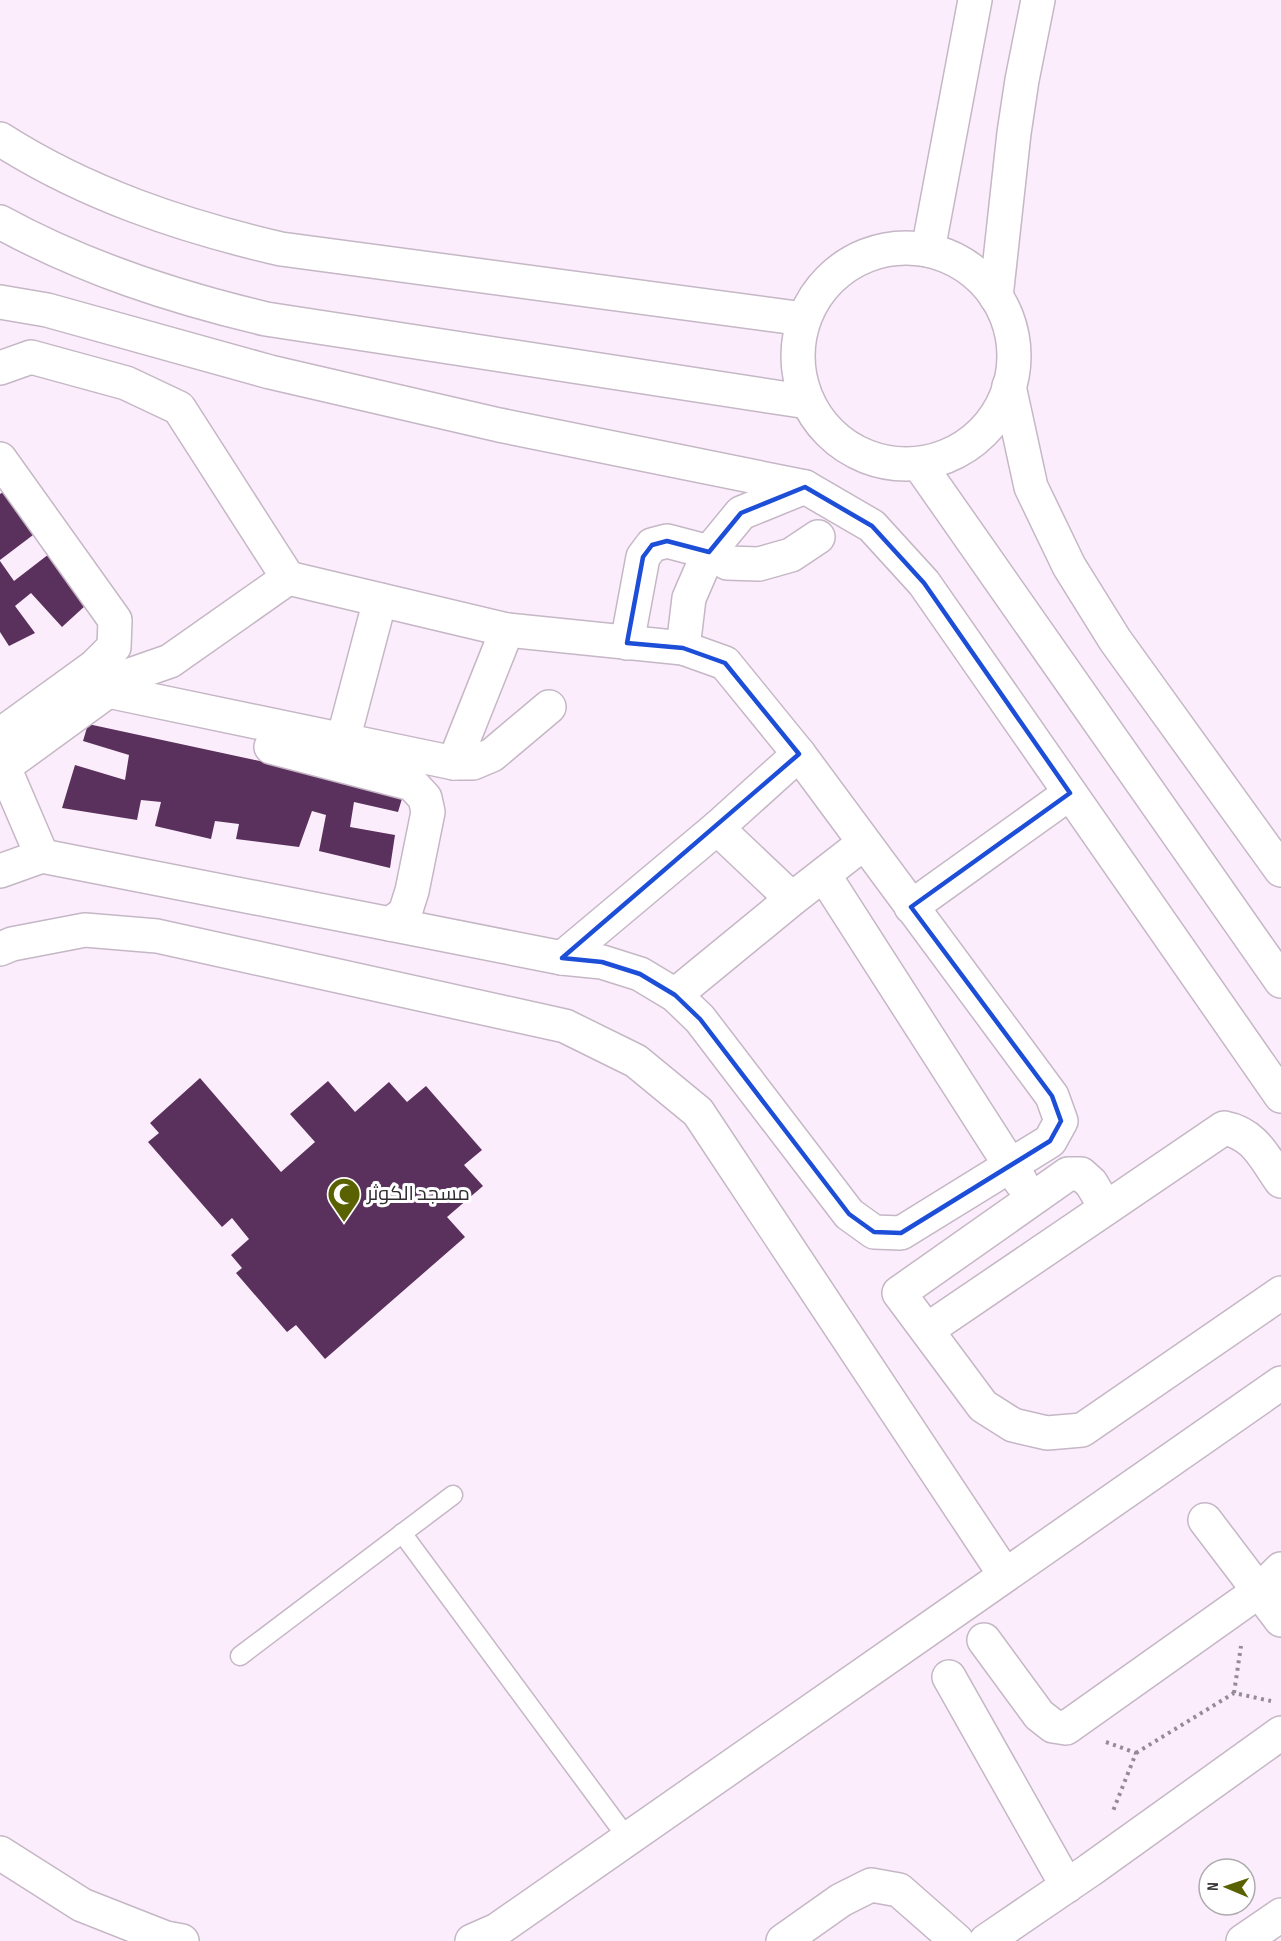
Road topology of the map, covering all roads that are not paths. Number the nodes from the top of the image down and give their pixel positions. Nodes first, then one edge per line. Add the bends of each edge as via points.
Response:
1 (975, 0) edge
2 (1038, 0) edge
3 (0, 140) edge
4 (0, 222) edge
5 (928, 250) junction
6 (996, 297) junction
7 (0, 302) edge
8 (804, 319) junction
9 (0, 368) edge
10 (1009, 386) junction
11 (808, 402) junction
12 (0, 459) edge
13 (919, 464) junction
14 (805, 487) junction
15 (818, 537) dead end
16 (709, 552) junction
17 (288, 578) junction
18 (380, 600) junction
19 (507, 630) junction
20 (627, 643) junction
21 (683, 648) junction
22 (108, 691) junction
23 (549, 707) dead end
24 (343, 740) junction
25 (271, 747) dead end
26 (2, 753) edge
27 (799, 754) junction
28 (454, 763) junction
29 (1070, 793) junction
30 (717, 828) junction
31 (864, 843) junction
32 (42, 856) junction
33 (1281, 870) edge
34 (0, 871) edge
35 (824, 874) junction
36 (792, 899) junction
37 (911, 907) junction
38 (390, 924) junction
39 (0, 949) edge
40 (562, 958) junction
41 (1281, 981) edge
42 (675, 995) junction
43 (1281, 1096) edge
44 (1010, 1165) junction
45 (1281, 1181) edge
46 (1032, 1199) junction
47 (1106, 1208) junction
48 (1281, 1293) edge
49 (927, 1330) junction
50 (1281, 1383) edge
51 (453, 1495) dead end
52 (1205, 1520) dead end
53 (402, 1533) junction
54 (1005, 1575) junction
55 (1270, 1580) edge
56 (1281, 1620) edge
57 (984, 1640) dead end
58 (240, 1656) dead end
59 (949, 1677) dead end
60 (1281, 1732) edge
61 (628, 1839) junction
62 (0, 1853) edge
63 (1066, 1886) junction
64 (1281, 1915) edge
65 (182, 1941) edge
66 (472, 1941) edge
67 (783, 1941) edge
68 (957, 1941) edge
69 (986, 1941) edge
70 (1243, 1941) edge

1 - 5 street
2 - 6 street via 1014,133
3 - 8 street via 62,174 169,219 281,249
4 - 11 street via 88,264 146,286 266,319
5 - 6 street via 954,259 978,275
5 - 8 street via 897,248 867,255 840,270 818,292
6 - 10 street via 1009,325 1014,356
7 - 14 street via 47,310 270,372 499,425
8 - 11 street via 798,347 799,375
9 - 17 street via 31,357 126,383 178,408
10 - 13 street via 996,415 976,439 949,456
10 - 33 street via 1031,487 1069,566 1114,640
11 - 13 street via 827,430 853,451 885,463
12 - 26 street via 115,620 114,647
13 - 41 street
14 - 16 street via 741,513
14 - 29 street via 872,526 924,583
15 - 16 street via 791,555 759,564 726,563
16 - 20 street via 667,541 652,545 643,557
16 - 21 street via 689,598
17 - 18 street
17 - 22 street via 170,661 130,675
18 - 19 street
18 - 24 street
19 - 20 street
19 - 28 street
20 - 21 street
21 - 27 street via 725,663
22 - 24 street
22 - 26 street
23 - 28 street via 492,755 473,764
24 - 28 street
25 - 38 street via 412,784 425,798 428,812 412,891 405,913
26 - 32 street
27 - 30 street
27 - 31 street
29 - 37 street
29 - 43 street
30 - 36 street
30 - 40 street
31 - 35 street
31 - 37 street
32 - 34 street
32 - 38 street
35 - 36 street
35 - 44 street
36 - 42 street
37 - 44 street via 1052,1096 1061,1121 1050,1140
38 - 40 street
39 - 54 street via 85,930 157,936 565,1026 636,1061 698,1112
40 - 42 street via 602,962 640,974
42 - 44 street via 700,1019 849,1214 874,1232 901,1233
44 - 46 street
45 - 47 street via 1250,1137 1224,1128
46 - 47 street via 1068,1174 1081,1174
46 - 49 street via 899,1293
47 - 49 street
48 - 49 street via 1082,1430 1047,1433 1013,1425 983,1406
50 - 54 street
51 - 53 lane
52 - 55 street
53 - 58 lane
53 - 61 lane
54 - 61 street
55 - 56 street
55 - 57 street via 1066,1728 1053,1726 1039,1715
59 - 63 street
60 - 63 street
61 - 66 street via 497,1930
62 - 65 street via 82,1905
63 - 69 street
64 - 70 street
67 - 68 street via 841,1900 871,1885 899,1890

